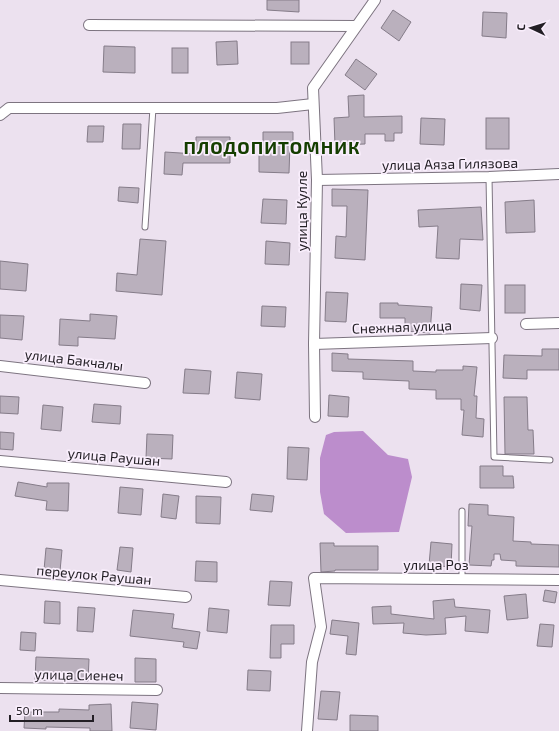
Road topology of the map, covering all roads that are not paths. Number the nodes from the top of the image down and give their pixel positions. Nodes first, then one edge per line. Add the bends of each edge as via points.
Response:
1 (375, 0) edge
2 (89, 24) dead end
3 (356, 26) junction
4 (313, 104) junction
5 (153, 108) junction
6 (0, 115) edge
7 (559, 174) edge
8 (489, 178) junction
9 (317, 180) junction
10 (146, 227) dead end
11 (559, 323) edge
12 (526, 324) dead end
13 (492, 338) junction
14 (314, 344) junction
15 (0, 366) edge
16 (145, 383) dead end
17 (315, 417) dead end
18 (0, 460) edge
19 (550, 460) dead end
20 (226, 482) dead end
21 (462, 511) dead end
22 (462, 579) junction
23 (0, 580) edge
24 (559, 580) edge
25 (186, 597) dead end
26 (0, 688) edge
27 (157, 690) dead end
28 (307, 731) edge

1 - 3 street, улица Кулле
2 - 3 street
3 - 4 street, улица Кулле via 313,88
4 - 5 street via 277,108
4 - 9 street, улица Кулле
5 - 6 street via 10,108
5 - 10 lane
7 - 8 street, улица Аяза Гилязова
8 - 9 street, улица Аяза Гилязова
8 - 13 lane
9 - 14 street, улица Кулле
11 - 12 street
13 - 14 street, Снежная улица
13 - 19 lane via 494,457
14 - 17 street, улица Кулле
15 - 16 street, улица Бакчалы
18 - 20 street, улица Раушан
21 - 22 lane
22 - 24 street, улица Роз
22 - 28 street, улица Роз via 314,578 321,627 312,662
23 - 25 street, переулок Раушан
26 - 27 street, улица Сиенеч

